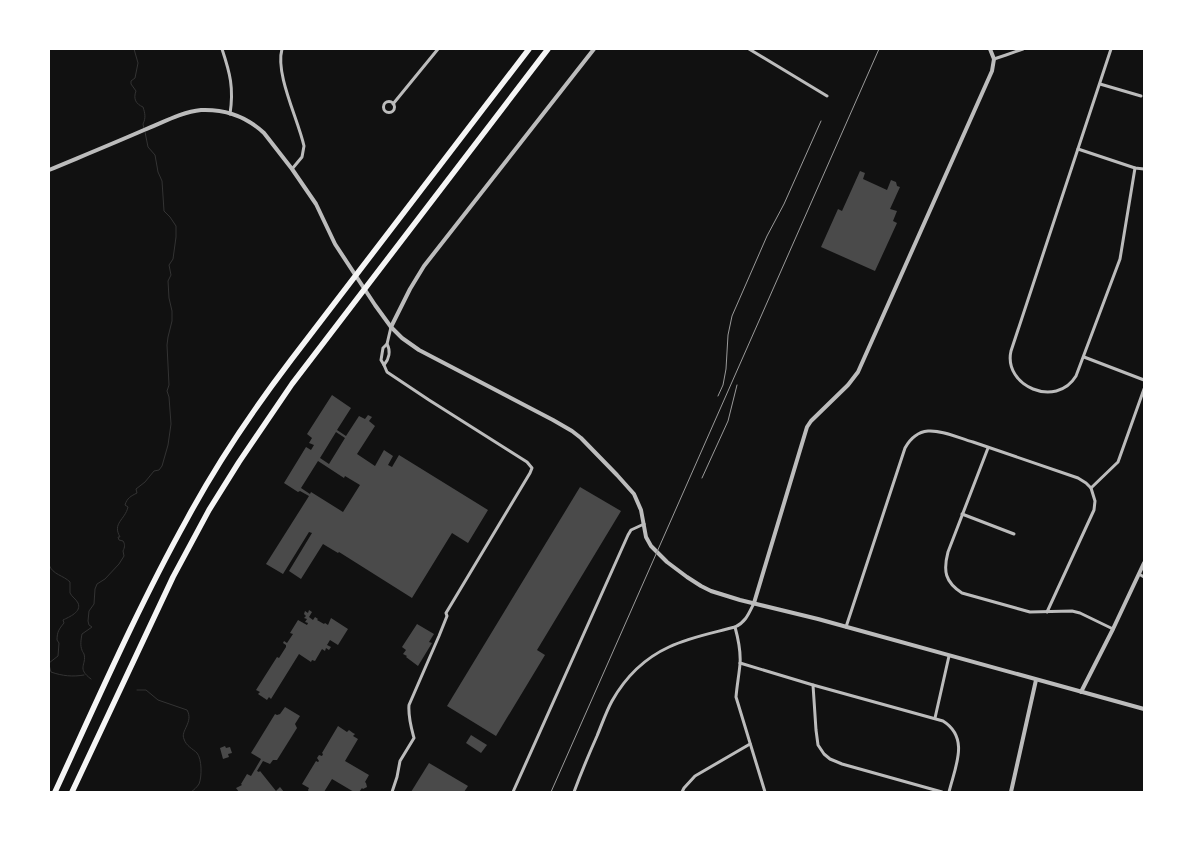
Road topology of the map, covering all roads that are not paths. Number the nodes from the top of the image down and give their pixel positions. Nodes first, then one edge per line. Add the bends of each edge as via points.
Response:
1 (222, 49) edge
2 (282, 49) edge
3 (438, 49) edge
4 (529, 49) edge
5 (548, 49) edge
6 (594, 49) edge
7 (749, 49) edge
8 (990, 49) edge
9 (1023, 49) edge
10 (1111, 49) edge
11 (994, 58) junction
12 (1100, 84) junction
13 (827, 96) dead end
14 (1141, 96) dead end
15 (393, 104) dead end
16 (230, 114) junction
17 (1078, 149) junction
18 (1135, 168) junction
19 (292, 169) junction
20 (1144, 169) edge
21 (49, 170) edge
22 (391, 327) junction
23 (387, 344) junction
24 (1084, 357) junction
25 (384, 365) junction
26 (1144, 380) edge
27 (1144, 390) edge
28 (988, 448) junction
29 (1091, 488) junction
30 (962, 514) junction
31 (644, 524) junction
32 (1014, 534) dead end
33 (1144, 563) edge
34 (1139, 574) junction
35 (1144, 577) edge
36 (754, 603) junction
37 (1047, 612) junction
38 (735, 627) junction
39 (846, 627) junction
40 (1113, 629) junction
41 (949, 656) junction
42 (740, 663) junction
43 (1036, 680) junction
44 (813, 685) junction
45 (1081, 692) junction
46 (1144, 709) edge
47 (934, 718) junction
48 (750, 744) junction
49 (54, 792) edge
50 (72, 792) edge
51 (392, 792) edge
52 (513, 792) edge
53 (574, 792) edge
54 (682, 792) edge
55 (765, 792) edge
56 (942, 792) edge
57 (950, 792) edge
58 (1011, 792) edge

1 - 16 street via 232,86
2 - 19 street via 282,72 304,146 302,157
3 - 15 street
4 - 49 highway via 280,375 222,460 153,584
5 - 50 highway via 292,384 238,462 173,577
6 - 22 street via 424,266
7 - 13 street
8 - 11 street
9 - 11 street
10 - 12 street
11 - 36 street via 992,71 858,372 807,427
12 - 14 street
12 - 17 street
16 - 19 street via 264,133
16 - 21 street via 210,110 182,115
17 - 18 street
17 - 24 street via 1009,359 1013,372 1024,384 1053,392 1064,389 1073,381
18 - 20 street
18 - 24 street via 1120,259
19 - 22 street via 316,204 345,260
22 - 23 street
22 - 31 street via 419,350 581,438 634,494 640,504
23 - 25 street via 390,349
23 - 25 street via 381,357
24 - 26 street
25 - 51 street via 387,372 532,468 448,608 440,636 409,705 414,738 400,761
27 - 29 street via 1118,462
28 - 29 street via 1078,478
28 - 30 street
28 - 39 street via 934,431 920,432 908,442
29 - 37 street via 1094,510
30 - 32 street
30 - 37 street via 945,563 946,575 953,586 962,593 1030,612
31 - 36 street via 651,546 687,577 711,590
31 - 52 street via 631,530 619,552
33 - 34 street
34 - 35 street
34 - 40 street
36 - 38 street via 746,620
36 - 39 street
37 - 40 street via 1080,613
38 - 42 street
38 - 53 street via 670,646 632,674 611,702
39 - 41 street
40 - 45 street
41 - 43 street
41 - 47 street
42 - 44 street
42 - 48 street via 736,696
43 - 45 street
43 - 58 street
44 - 47 street
44 - 56 street via 816,740 824,754 835,762
45 - 46 street
47 - 57 street via 952,728 959,741
48 - 54 street via 695,776
48 - 55 street

